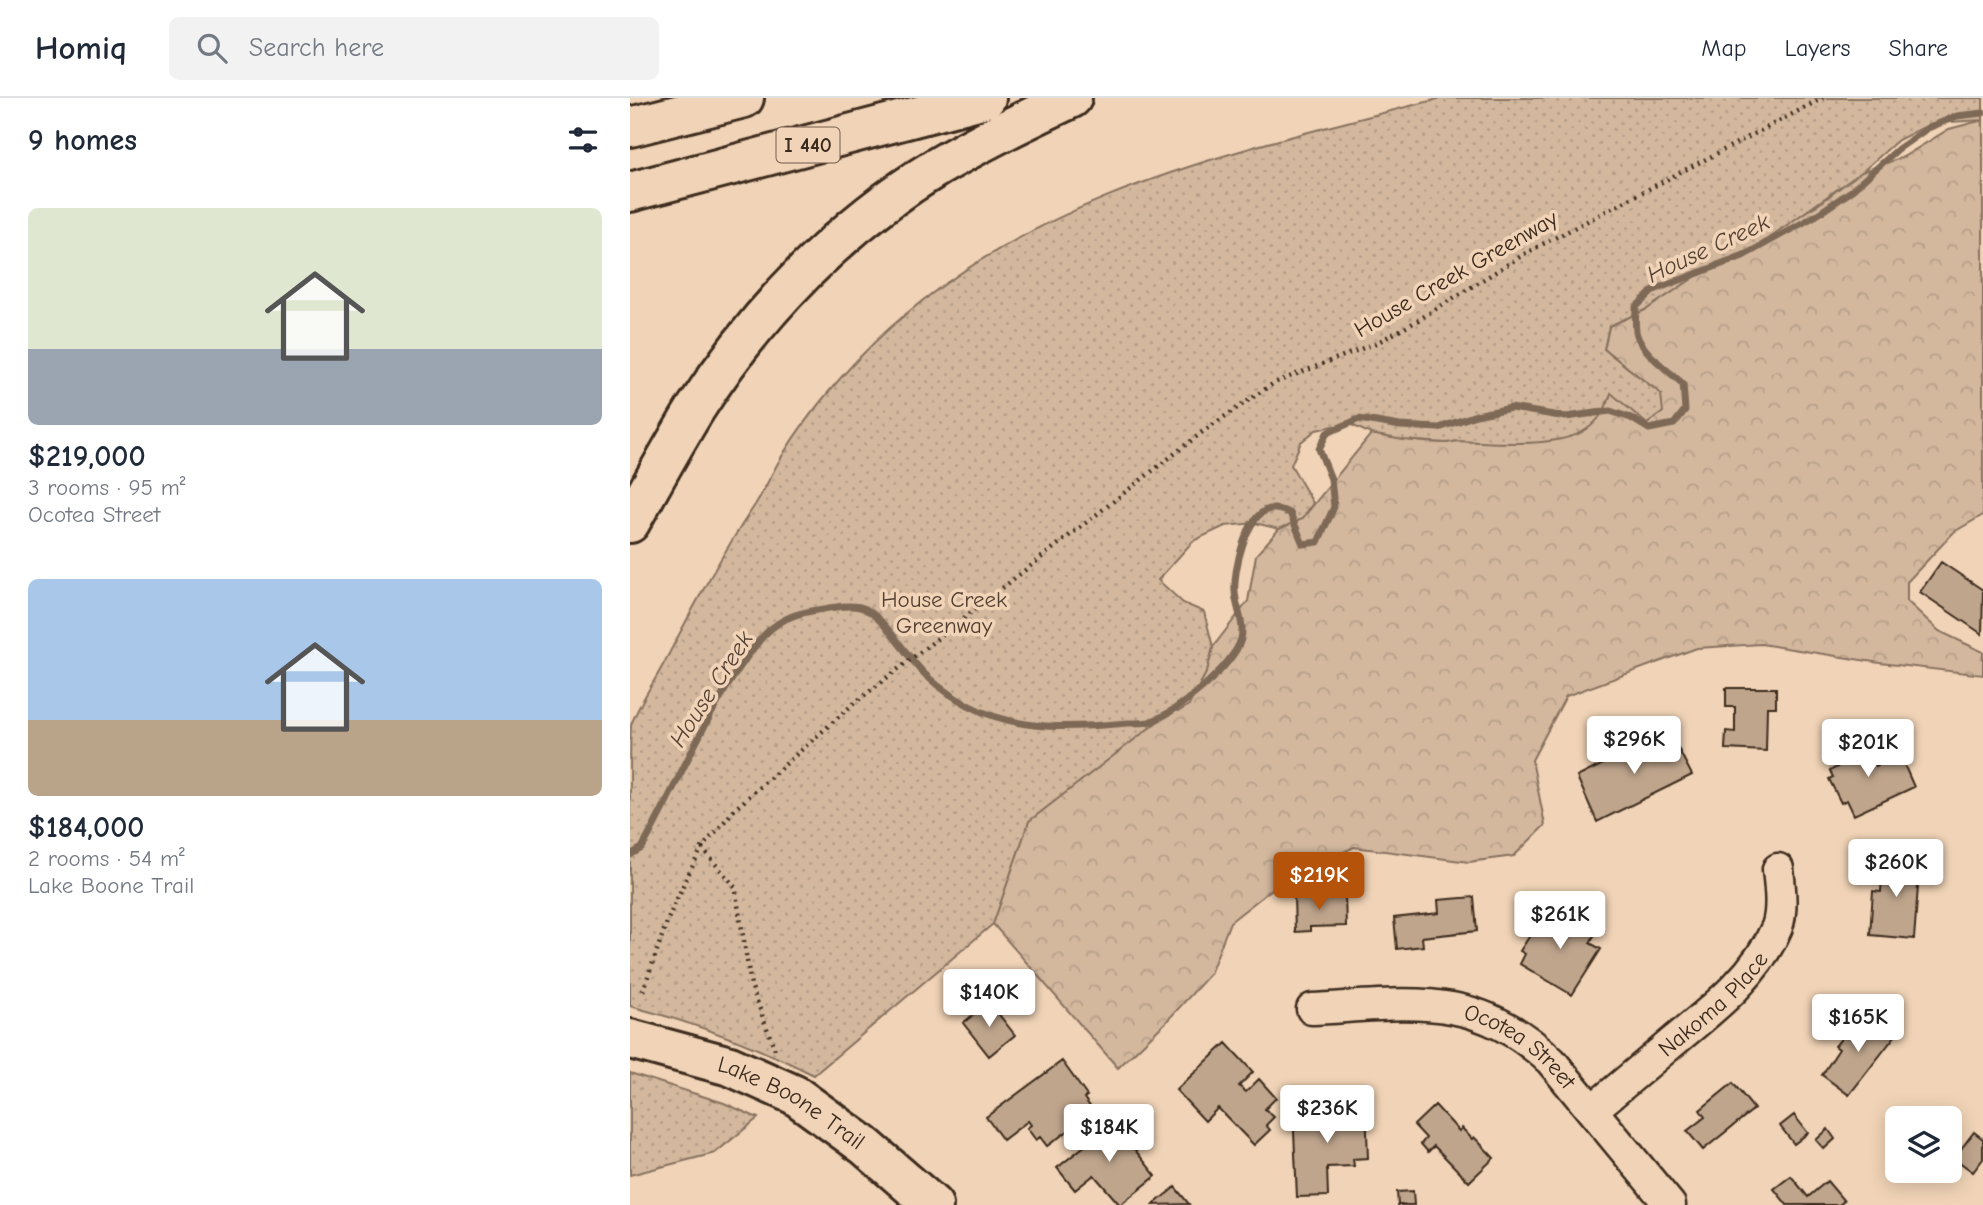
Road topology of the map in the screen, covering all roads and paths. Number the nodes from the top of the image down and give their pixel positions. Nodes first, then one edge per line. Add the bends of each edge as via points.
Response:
1 (744, 98) edge
2 (986, 98) edge
3 (1072, 98) edge
4 (1822, 98) edge
5 (630, 127) edge
6 (630, 192) edge
7 (630, 523) edge
8 (702, 848) junction
9 (1778, 869) dead end
10 (643, 991) dead end
11 (1312, 1009) dead end
12 (630, 1039) edge
13 (778, 1058) dead end
14 (1592, 1110) junction
15 (933, 1205) edge
16 (1670, 1205) edge

1 - 5 main road
2 - 6 main road, I 440
3 - 7 main road via 937,167 826,251 743,342 697,407
4 - 8 path, House Creek Greenway via 1537,247 1376,344 1301,371 1254,396 852,705 735,809
8 - 10 path, House Creek Greenway via 668,919
8 - 13 path via 735,887 751,985
9 - 14 street, Nakoma Place via 1778,925 1753,968
11 - 14 street, Ocotea Street via 1412,1003 1484,1015 1533,1043
12 - 15 main road, Lake Boone Trail via 730,1066 795,1095 865,1146
14 - 16 street, Ocotea Street

